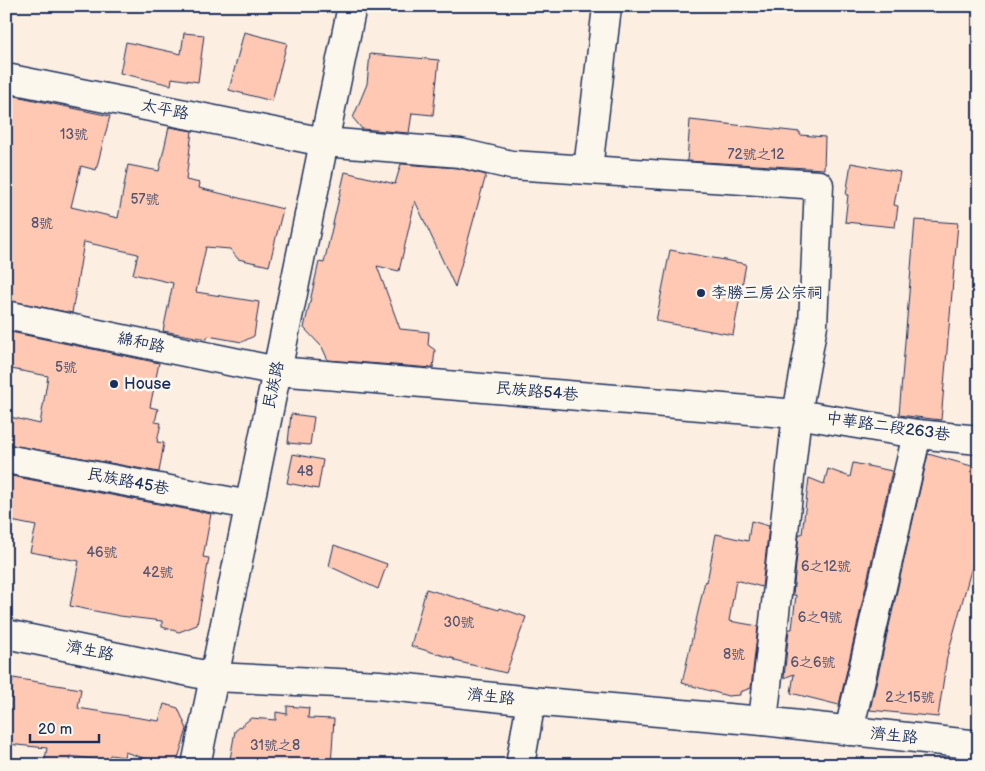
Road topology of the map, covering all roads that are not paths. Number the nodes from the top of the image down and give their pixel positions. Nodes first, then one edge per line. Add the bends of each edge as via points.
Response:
1 (352, 6) edge
2 (607, 7) edge
3 (6, 78) edge
4 (324, 142) junction
5 (588, 169) junction
6 (6, 315) edge
7 (277, 371) junction
8 (798, 414) junction
9 (917, 434) junction
10 (979, 440) edge
11 (6, 458) edge
12 (249, 505) junction
13 (6, 634) edge
14 (214, 676) junction
15 (531, 701) junction
16 (763, 721) junction
17 (849, 731) junction
18 (979, 745) edge
19 (196, 765) edge
20 (520, 765) edge

1 - 4 street, 民族路
2 - 5 street
3 - 4 street, 太平路
4 - 5 street, 太平路 via 460,153 511,165
4 - 7 street, 民族路
5 - 8 street, 太平路 via 820,185 813,325
6 - 7 street, 綿和路
7 - 8 street, 民族路54巷
7 - 12 street, 民族路
8 - 9 street, 中華路二段263巷
8 - 16 street
9 - 10 street, 中華路二段263巷
9 - 17 street
11 - 12 street, 民族路45巷
12 - 14 street, 民族路
13 - 14 street, 濟生路
14 - 15 street, 濟生路 via 379,685
14 - 19 street, 民族路
15 - 16 street, 濟生路
15 - 20 street
16 - 17 street, 濟生路
17 - 18 street, 濟生路

